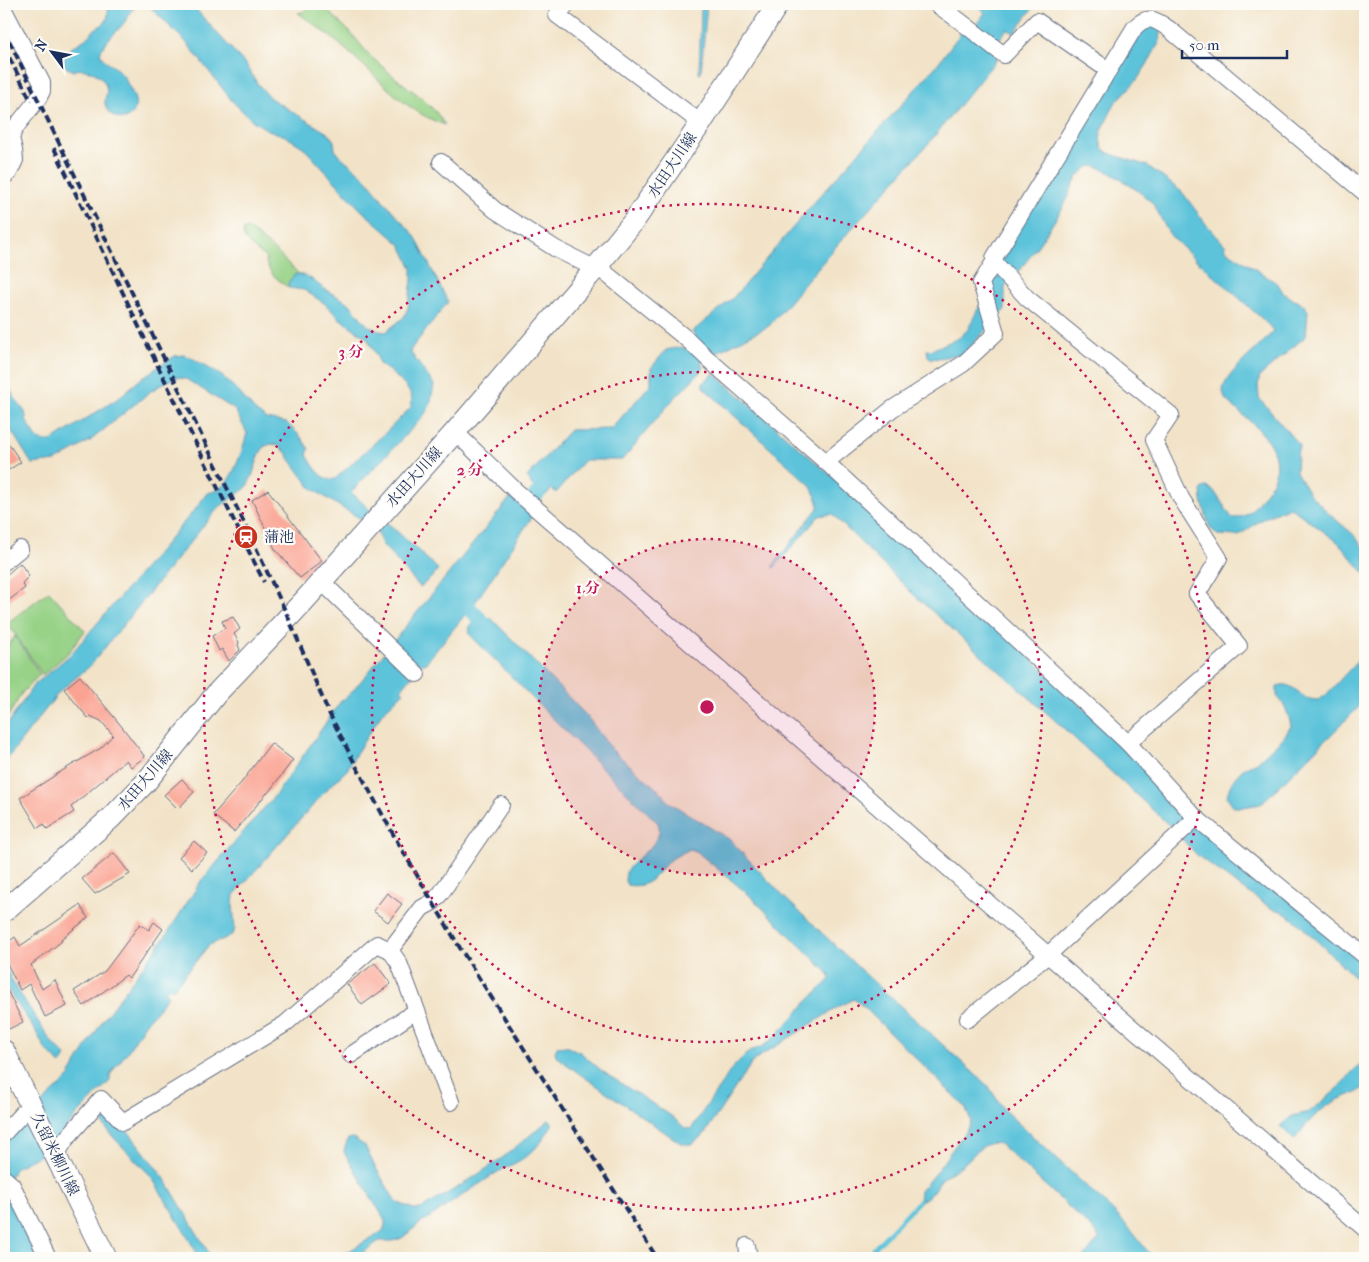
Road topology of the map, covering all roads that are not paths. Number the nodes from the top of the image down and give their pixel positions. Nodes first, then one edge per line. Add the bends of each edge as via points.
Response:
1 (567, 4) edge
2 (778, 4) edge
3 (936, 4) edge
4 (4, 10) edge
5 (1108, 70) junction
6 (701, 123) junction
7 (441, 162) dead end
8 (4, 176) edge
9 (1365, 193) edge
10 (994, 262) junction
11 (596, 267) junction
12 (455, 432) junction
13 (826, 462) junction
14 (20, 549) dead end
15 (4, 562) edge
16 (321, 581) junction
17 (416, 674) dead end
18 (1128, 743) junction
19 (501, 806) dead end
20 (1196, 818) junction
21 (4, 911) edge
22 (390, 950) junction
23 (1048, 955) junction
24 (1365, 956) edge
25 (416, 1011) junction
26 (968, 1019) dead end
27 (4, 1051) edge
28 (351, 1055) dead end
29 (451, 1102) dead end
30 (32, 1106) junction
31 (4, 1133) edge
32 (54, 1151) junction
33 (6, 1180) edge
34 (1365, 1229) edge
35 (48, 1258) edge
36 (106, 1258) edge

1 - 6 street via 557,15
2 - 6 main road, 水田大川線
3 - 5 street via 1004,55 1037,21
4 - 8 street via 42,83 42,91 15,128 11,138 14,160 9,174
5 - 9 street via 1141,21 1158,21
5 - 10 street
6 - 11 main road, 水田大川線 via 634,222
7 - 11 street via 494,210 556,249
10 - 13 street via 981,283 996,333 963,364 892,409
10 - 18 street via 1027,298 1171,415 1154,440 1181,498 1218,558 1197,594 1239,646
11 - 12 main road, 水田大川線
11 - 13 street via 688,340
12 - 16 main road, 水田大川線
12 - 23 street via 548,520
13 - 18 street
14 - 15 street
16 - 17 street
16 - 21 main road, 水田大川線 via 218,692 146,782 111,818
18 - 20 street
19 - 22 street via 441,894 422,908
20 - 23 street
20 - 24 street
22 - 25 street via 399,963
22 - 32 street via 377,944 285,1024 123,1122 102,1099
23 - 26 street
23 - 34 street
25 - 28 street
25 - 29 street
27 - 30 main road, 久留米柳川線
30 - 31 street
30 - 32 main road, 久留米柳川線
32 - 36 main road, 久留米柳川線
33 - 35 street via 12,1185

